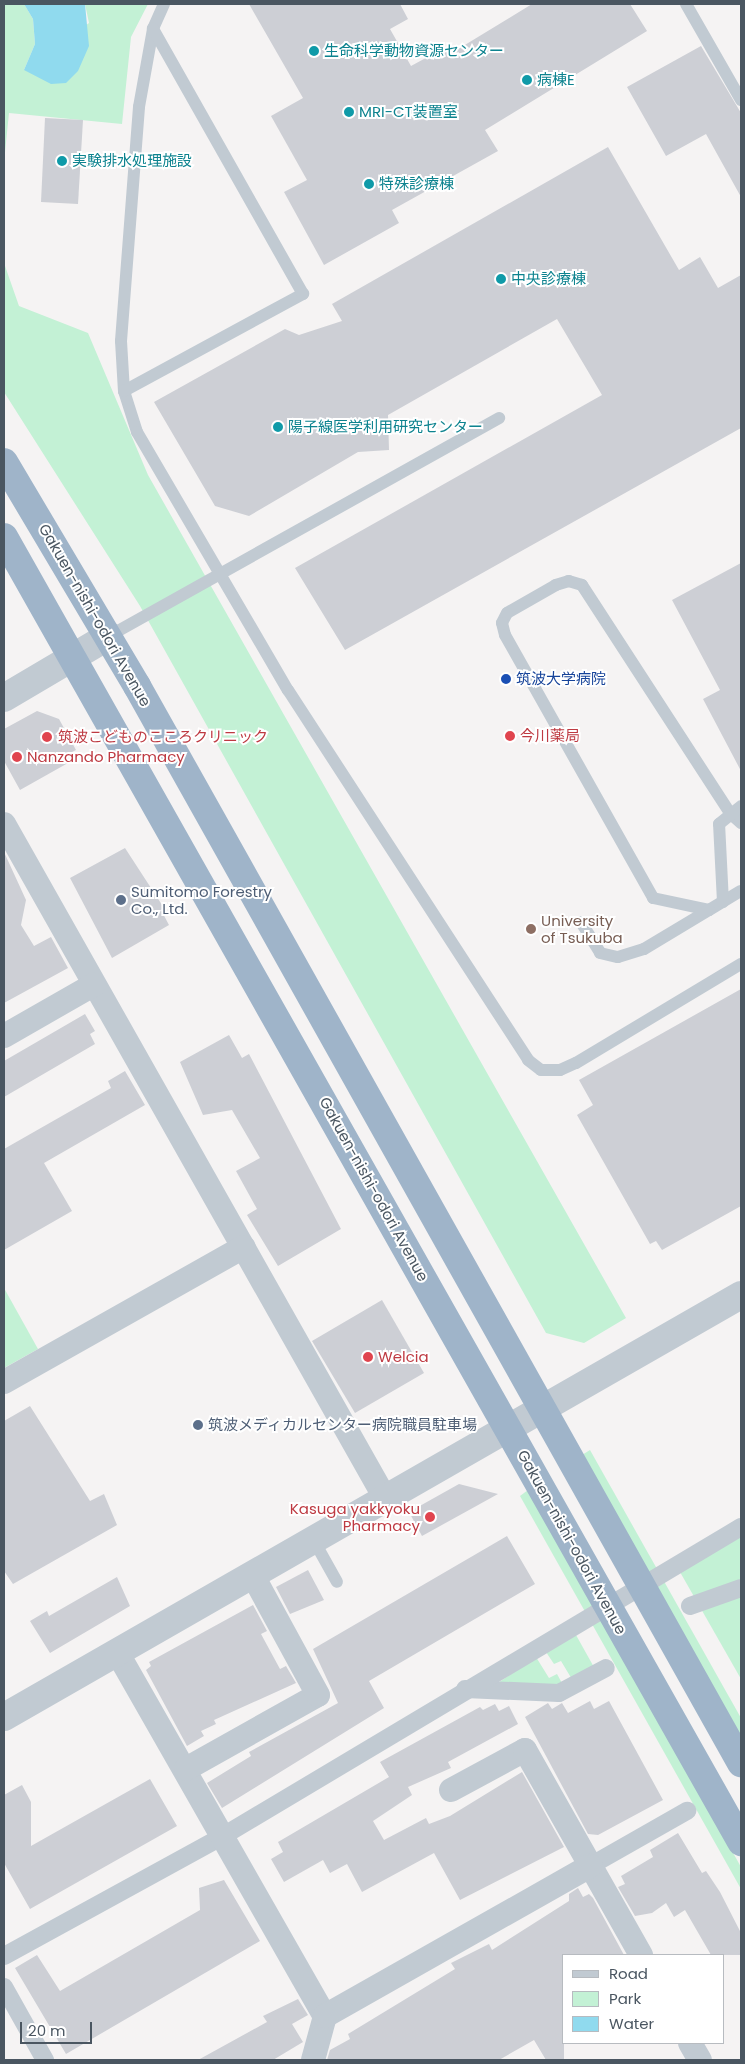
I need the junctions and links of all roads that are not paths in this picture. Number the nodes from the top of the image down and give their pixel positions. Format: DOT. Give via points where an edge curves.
graph roads {
  1 [pos="164,4"];
  2 [pos="686,4"];
  3 [pos="153,29"];
  4 [pos="741,100"];
  5 [pos="124,391"];
  6 [pos="499,418"];
  7 [pos="4,462"];
  8 [pos="4,537"];
  9 [pos="219,575"];
  10 [pos="109,636"];
  11 [pos="74,656"];
  12 [pos="4,698"];
  13 [pos="736,810"];
  14 [pos="741,823"];
  15 [pos="4,824"];
  16 [pos="741,891"];
  17 [pos="723,902"];
  18 [pos="709,910"];
  19 [pos="581,922"];
  20 [pos="741,964"];
  21 [pos="93,985"];
  22 [pos="4,1036"];
  23 [pos="244,1247"];
  24 [pos="741,1295"];
  25 [pos="4,1382"];
  26 [pos="542,1408"];
  27 [pos="508,1427"];
  28 [pos="385,1498"];
  29 [pos="741,1527"];
  30 [pos="313,1539"];
  31 [pos="252,1574"];
  32 [pos="337,1582"];
  33 [pos="741,1588"];
  34 [pos="690,1606"];
  35 [pos="117,1652"];
  36 [pos="606,1668"];
  37 [pos="465,1689"];
  38 [pos="4,1717"];
  39 [pos="741,1763"];
  40 [pos="186,1769"];
  41 [pos="452,1790"];
  42 [pos="687,1811"];
  43 [pos="223,1836"];
  44 [pos="741,1842"];
  45 [pos="590,1866"];
  46 [pos="640,1954"];
  47 [pos="4,1956"];
  48 [pos="4,1987"];
  49 [pos="326,2016"];
  50 [pos="691,2044"];
  51 [pos="45,2060"];
  52 [pos="313,2060"];
  53 [pos="700,2060"];
  1 -- 3 [label="lane"];
  2 -- 4 [label="lane"];
  3 -- 5 [label="lane" via="139,116 121,341"];
  3 -- 5 [label="lane" via="303,294"];
  5 -- 9 [label="lane" via="137,432"];
  6 -- 9 [label="lane"];
  7 -- 10 [label="highway, Gakuen-nishi-odori Avenue"];
  8 -- 11 [label="highway, Gakuen-nishi-odori Avenue"];
  9 -- 10 [label="lane"];
  9 -- 20 [label="lane" via="326,748 528,1060 540,1070 560,1070 576,1063"];
  10 -- 11 [label="street"];
  10 -- 26 [label="highway, Gakuen-nishi-odori Avenue"];
  11 -- 12 [label="street"];
  11 -- 27 [label="highway, Gakuen-nishi-odori Avenue"];
  13 -- 14 [label="lane"];
  13 -- 17 [label="lane" via="719,824"];
  13 -- 18 [label="lane" via="582,585 569,581 556,585 507,613 502,623 505,635 654,898"];
  15 -- 21 [label="street"];
  16 -- 17 [label="lane"];
  17 -- 18 [label="lane"];
  18 -- 19 [label="lane" via="644,949 618,958 600,954"];
  21 -- 22 [label="street"];
  21 -- 23 [label="street"];
  23 -- 25 [label="street"];
  23 -- 28 [label="street"];
  24 -- 26 [label="street"];
  26 -- 27 [label="street"];
  26 -- 39 [label="highway, Gakuen-nishi-odori Avenue"];
  27 -- 28 [label="street"];
  27 -- 44 [label="highway, Gakuen-nishi-odori Avenue"];
  28 -- 30 [label="street"];
  29 -- 37 [label="street"];
  30 -- 31 [label="street"];
  30 -- 32 [label="lane"];
  31 -- 35 [label="street"];
  31 -- 40 [label="street" via="318,1695"];
  33 -- 34 [label="street"];
  35 -- 38 [label="street"];
  35 -- 40 [label="street"];
  36 -- 37 [label="street" via="558,1693"];
  37 -- 43 [label="street" via="439,1709"];
  40 -- 43 [label="street"];
  41 -- 45 [label="street" via="524,1750"];
  42 -- 45 [label="street"];
  43 -- 47 [label="street"];
  43 -- 49 [label="street"];
  45 -- 46 [label="street"];
  45 -- 49 [label="street"];
  48 -- 51 [label="street"];
  49 -- 52 [label="street"];
  50 -- 53 [label="street"];
}
